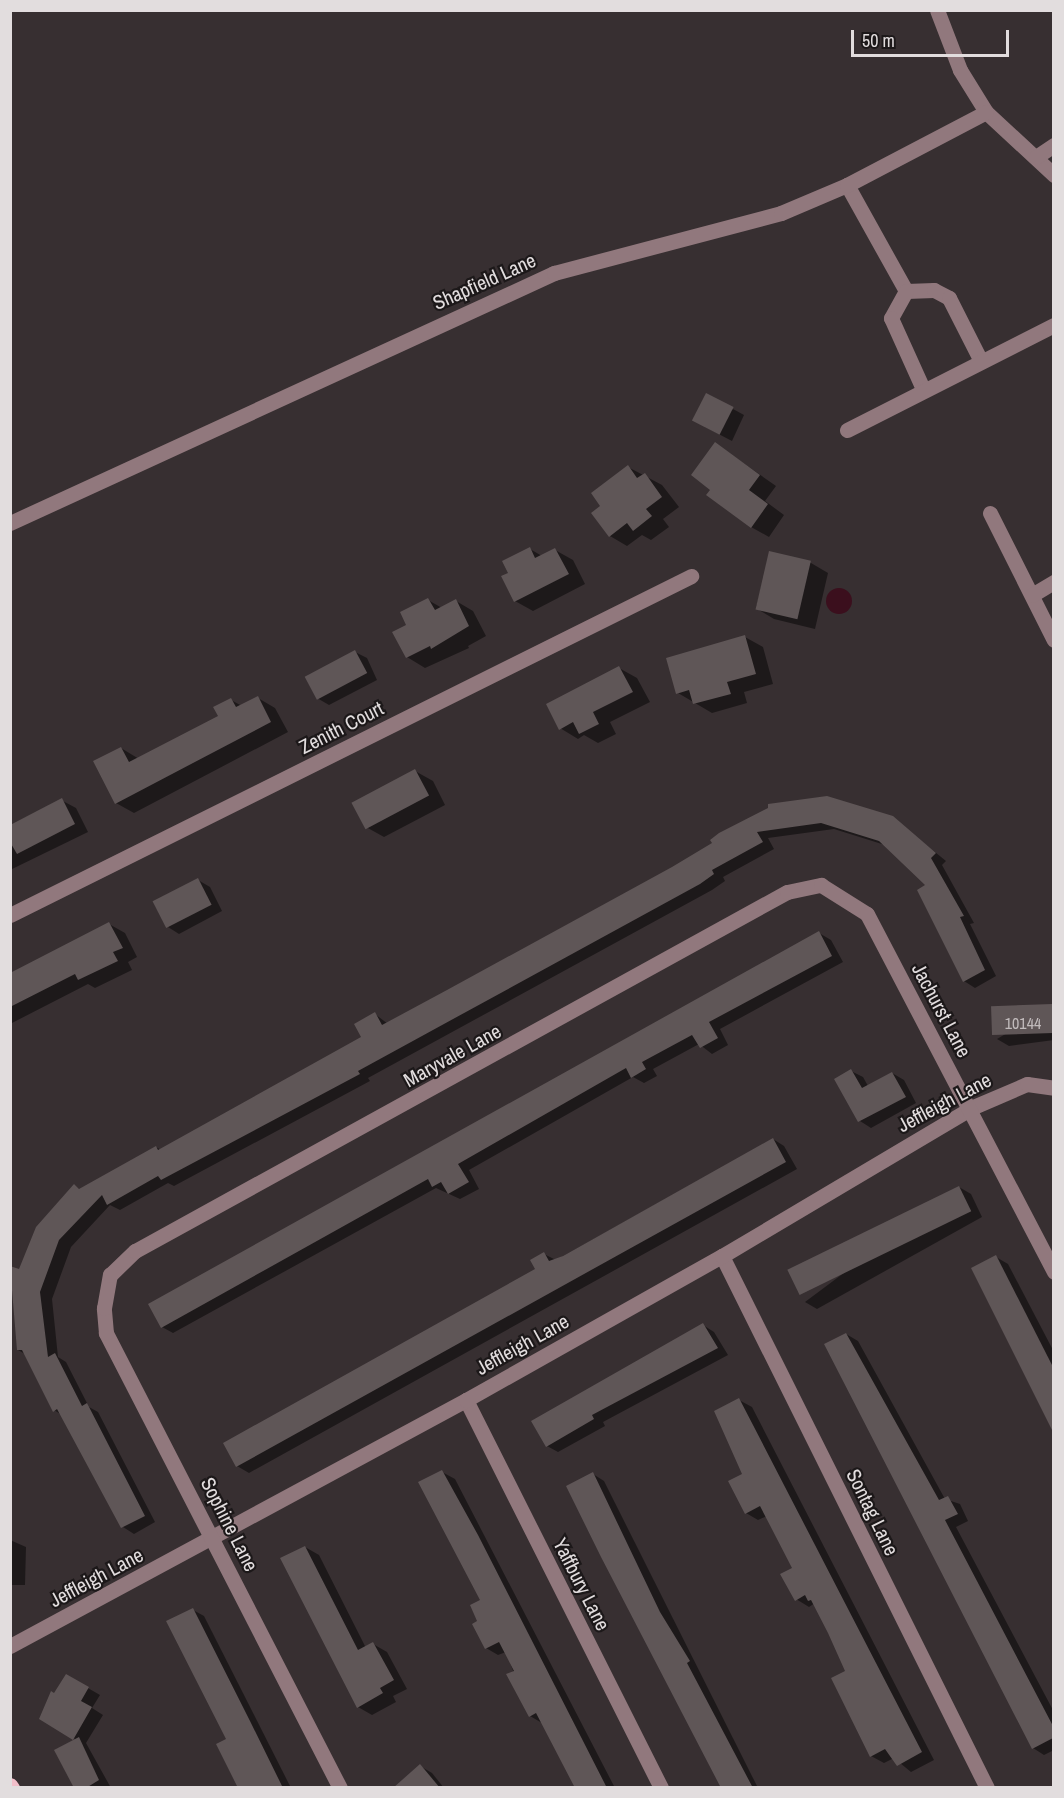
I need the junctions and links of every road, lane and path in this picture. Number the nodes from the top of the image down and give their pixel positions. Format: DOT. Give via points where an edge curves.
graph roads {
  1 [pos="937,10"];
  2 [pos="986,112"];
  3 [pos="1053,145"];
  4 [pos="1036,157"];
  5 [pos="1053,175"];
  6 [pos="847,185"];
  7 [pos="906,291"];
  8 [pos="1053,325"];
  9 [pos="981,361"];
  10 [pos="923,389"];
  11 [pos="847,430"];
  12 [pos="990,513"];
  13 [pos="10,523"];
  14 [pos="691,576"];
  15 [pos="1053,582"];
  16 [pos="1032,595"];
  17 [pos="1053,640"];
  18 [pos="821,885"];
  19 [pos="10,915"];
  20 [pos="1053,1088"];
  21 [pos="971,1108"];
  22 [pos="722,1256"];
  23 [pos="1053,1272"];
  24 [pos="110,1275"];
  25 [pos="466,1400"];
  26 [pos="214,1538"];
  27 [pos="10,1646"];
  28 [pos="340,1788"];
  29 [pos="661,1788"];
  30 [pos="987,1788"];
  1 -- 2 [label="street" via="960,70"];
  2 -- 4 [label="street"];
  2 -- 6 [label="street, Shapfield Lane"];
  3 -- 4 [label="street"];
  4 -- 5 [label="street"];
  6 -- 7 [label="street"];
  6 -- 13 [label="street, Shapfield Lane" via="781,213 554,273"];
  7 -- 9 [label="street" via="934,290 949,298"];
  7 -- 10 [label="street" via="891,318"];
  8 -- 9 [label="street"];
  9 -- 10 [label="street"];
  10 -- 11 [label="street"];
  12 -- 16 [label="street"];
  14 -- 19 [label="street, Zenith Court"];
  15 -- 16 [label="street"];
  16 -- 17 [label="street"];
  18 -- 21 [label="street, Jachurst Lane" via="867,914"];
  18 -- 24 [label="street, Maryvale Lane" via="787,892 135,1251"];
  20 -- 21 [label="street, Jeffleigh Lane" via="1027,1084"];
  21 -- 22 [label="street, Jeffleigh Lane"];
  21 -- 23 [label="street, Jachurst Lane"];
  22 -- 25 [label="street, Jeffleigh Lane"];
  22 -- 30 [label="street, Sontag Lane"];
  24 -- 26 [label="street, Sophine Lane" via="104,1308 106,1333"];
  25 -- 26 [label="street, Jeffleigh Lane"];
  25 -- 29 [label="street, Yaffbury Lane"];
  26 -- 27 [label="street, Jeffleigh Lane"];
  26 -- 28 [label="street, Sophine Lane"];
}
